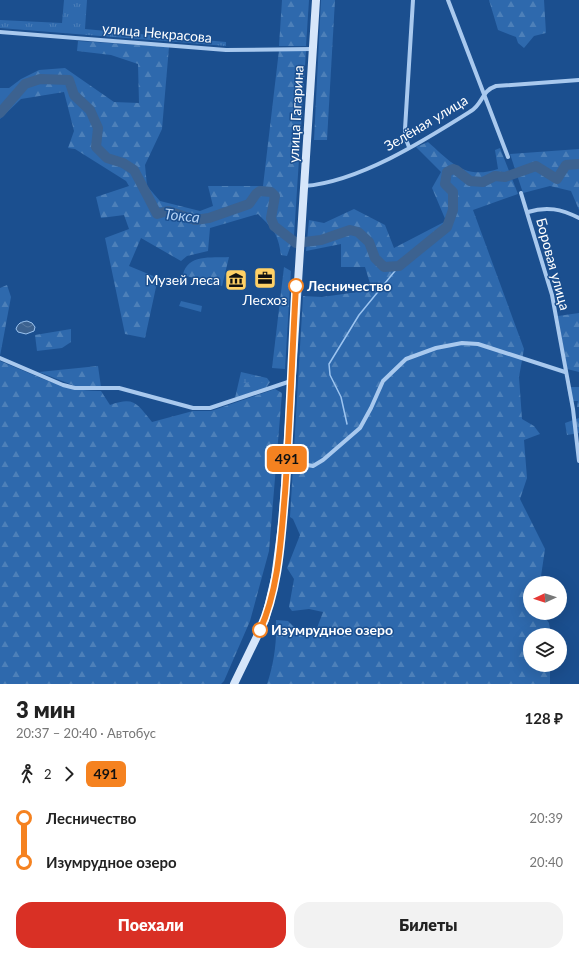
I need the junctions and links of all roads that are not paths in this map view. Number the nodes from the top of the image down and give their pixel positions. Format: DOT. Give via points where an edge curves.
graph roads {
  1 [pos="316,0"];
  2 [pos="413,0"];
  3 [pos="448,0"];
  4 [pos="0,32"];
  5 [pos="313,49"];
  6 [pos="579,80"];
  7 [pos="484,94"];
  8 [pos="409,147"];
  9 [pos="508,157"];
  10 [pos="304,186"];
  11 [pos="520,192"];
  12 [pos="528,212"];
  13 [pos="579,218"];
  14 [pos="0,358"];
  15 [pos="565,372"];
  16 [pos="291,380"];
  17 [pos="579,453"];
  18 [pos="287,456"];
  19 [pos="579,461"];
  20 [pos="234,684"];
  1 -- 5 [label="main road, улица Гагарина"];
  2 -- 8 [label="street" via="405,129"];
  3 -- 7 [label="street"];
  4 -- 5 [label="street, улица Некрасова" via="226,50"];
  5 -- 10 [label="main road, улица Гагарина"];
  6 -- 7 [label="street, Зелёная улица" via="496,86"];
  7 -- 8 [label="street, Зелёная улица" via="473,110"];
  7 -- 9 [label="street"];
  8 -- 10 [label="street, Зелёная улица" via="368,169 331,181"];
  10 -- 16 [label="main road, улица Гагарина"];
  11 -- 12 [label="street, Боровая улица"];
  12 -- 13 [label="street" via="551,208"];
  12 -- 15 [label="street, Боровая улица" via="552,295"];
  14 -- 16 [label="street" via="69,386 88,389 119,388 193,408 210,408"];
  15 -- 17 [label="street, Боровая улица"];
  15 -- 18 [label="street" via="478,344 462,343 436,348 406,359 383,381 360,428 323,460 313,466 302,464"];
  16 -- 18 [label="main road, улица Гагарина"];
  17 -- 19 [label="street, Боровая улица"];
  18 -- 20 [label="main road, улица Гагарина" via="275,578 265,620"];
}
